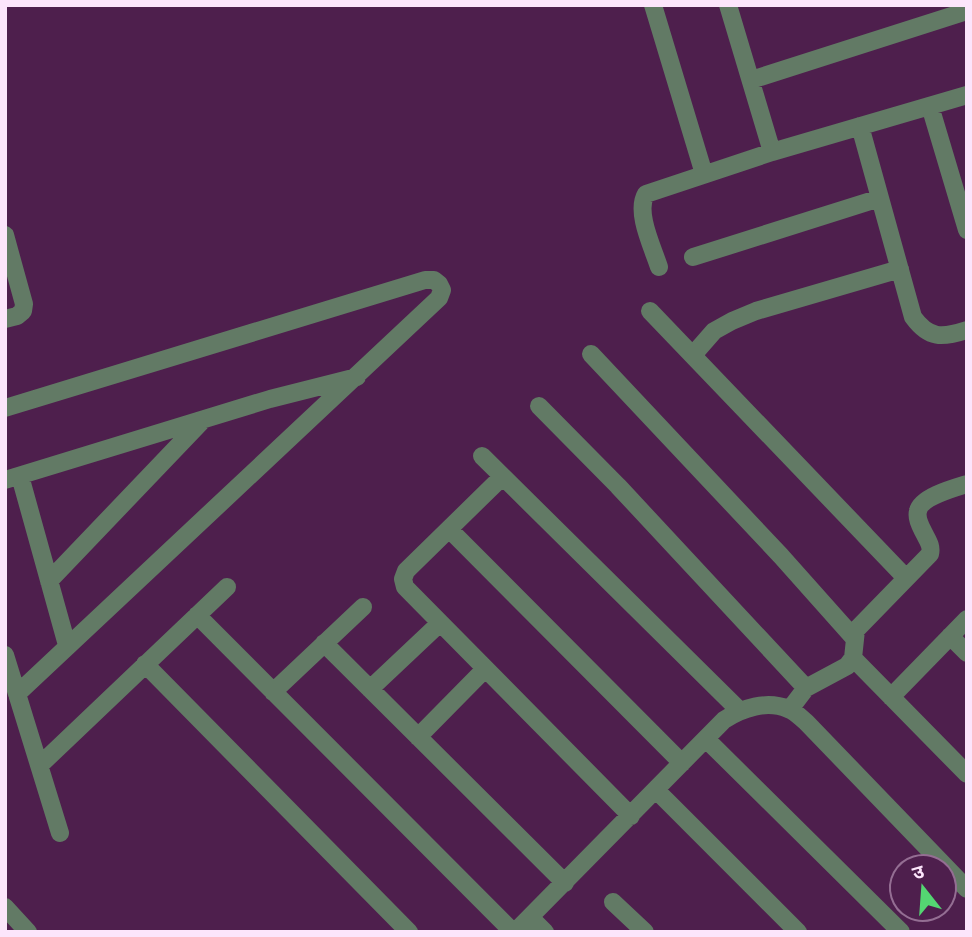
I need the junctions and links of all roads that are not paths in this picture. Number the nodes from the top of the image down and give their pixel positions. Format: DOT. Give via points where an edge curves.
graph roads {
  1 [pos="653,5"];
  2 [pos="734,7"];
  3 [pos="967,10"];
  4 [pos="751,80"];
  5 [pos="967,95"];
  6 [pos="930,106"];
  7 [pos="860,126"];
  8 [pos="772,152"];
  9 [pos="704,174"];
  10 [pos="880,198"];
  11 [pos="967,230"];
  12 [pos="5,235"];
  13 [pos="692,257"];
  14 [pos="659,267"];
  15 [pos="900,269"];
  16 [pos="650,311"];
  17 [pos="5,320"];
  18 [pos="967,330"];
  19 [pos="591,354"];
  20 [pos="693,355"];
  21 [pos="357,377"];
  22 [pos="539,406"];
  23 [pos="5,408"];
  24 [pos="204,420"];
  25 [pos="481,456"];
  26 [pos="502,477"];
  27 [pos="13,478"];
  28 [pos="967,484"];
  29 [pos="449,529"];
  30 [pos="906,578"];
  31 [pos="49,581"];
  32 [pos="227,587"];
  33 [pos="363,607"];
  34 [pos="197,615"];
  35 [pos="967,619"];
  36 [pos="440,623"];
  37 [pos="950,636"];
  38 [pos="854,638"];
  39 [pos="324,643"];
  40 [pos="67,645"];
  41 [pos="967,653"];
  42 [pos="5,655"];
  43 [pos="853,658"];
  44 [pos="145,664"];
  45 [pos="485,668"];
  46 [pos="806,688"];
  47 [pos="370,689"];
  48 [pos="273,692"];
  49 [pos="17,694"];
  50 [pos="891,697"];
  51 [pos="790,709"];
  52 [pos="739,710"];
  53 [pos="418,737"];
  54 [pos="706,739"];
  55 [pos="682,763"];
  56 [pos="40,765"];
  57 [pos="967,774"];
  58 [pos="656,790"];
  59 [pos="631,816"];
  60 [pos="61,832"];
  61 [pos="565,883"];
  62 [pos="967,889"];
  63 [pos="613,902"];
  64 [pos="5,907"];
  65 [pos="530,917"];
  66 [pos="28,932"];
  67 [pos="410,932"];
  68 [pos="514,932"];
  69 [pos="545,932"];
  70 [pos="645,932"];
  71 [pos="798,932"];
  72 [pos="901,932"];
  1 -- 9 [label="street"];
  2 -- 4 [label="street"];
  3 -- 4 [label="street"];
  4 -- 8 [label="street"];
  5 -- 6 [label="street"];
  6 -- 7 [label="street"];
  6 -- 11 [label="street"];
  7 -- 8 [label="street"];
  7 -- 10 [label="street"];
  8 -- 9 [label="street"];
  9 -- 14 [label="street" via="646,194 641,202"];
  10 -- 13 [label="street"];
  10 -- 15 [label="street"];
  12 -- 17 [label="street" via="24,304 23,311"];
  15 -- 18 [label="street" via="913,317 922,330 935,335"];
  15 -- 20 [label="street" via="756,311 715,331"];
  16 -- 20 [label="street"];
  19 -- 38 [label="street"];
  20 -- 30 [label="street"];
  21 -- 23 [label="street" via="439,299 439,284 425,280"];
  21 -- 24 [label="street"];
  21 -- 40 [label="street"];
  22 -- 46 [label="street"];
  24 -- 27 [label="street"];
  24 -- 31 [label="street"];
  25 -- 26 [label="street"];
  26 -- 29 [label="street"];
  26 -- 52 [label="street"];
  27 -- 31 [label="street"];
  28 -- 30 [label="street" via="922,503 918,520 932,550"];
  29 -- 36 [label="street" via="402,579"];
  29 -- 55 [label="street"];
  30 -- 38 [label="street" via="862,622"];
  31 -- 40 [label="street"];
  32 -- 34 [label="street"];
  33 -- 39 [label="street"];
  34 -- 44 [label="street"];
  34 -- 48 [label="street"];
  35 -- 37 [label="street"];
  36 -- 45 [label="street"];
  36 -- 47 [label="street"];
  37 -- 41 [label="street"];
  37 -- 50 [label="street"];
  38 -- 43 [label="street"];
  39 -- 47 [label="street"];
  39 -- 48 [label="street"];
  40 -- 49 [label="street"];
  42 -- 49 [label="street"];
  43 -- 46 [label="street"];
  43 -- 50 [label="street"];
  44 -- 56 [label="street"];
  44 -- 67 [label="street"];
  45 -- 53 [label="street"];
  45 -- 59 [label="street"];
  46 -- 51 [label="street"];
  47 -- 53 [label="street"];
  48 -- 68 [label="street"];
  49 -- 56 [label="street"];
  50 -- 57 [label="street"];
  51 -- 52 [label="street"];
  51 -- 62 [label="street"];
  52 -- 54 [label="street"];
  53 -- 61 [label="street"];
  54 -- 55 [label="street"];
  54 -- 72 [label="street"];
  55 -- 58 [label="street"];
  56 -- 60 [label="street"];
  58 -- 59 [label="street"];
  58 -- 71 [label="street"];
  59 -- 61 [label="street"];
  61 -- 65 [label="street"];
  63 -- 70 [label="street"];
  64 -- 66 [label="street"];
  65 -- 68 [label="street"];
  65 -- 69 [label="street"];
}
